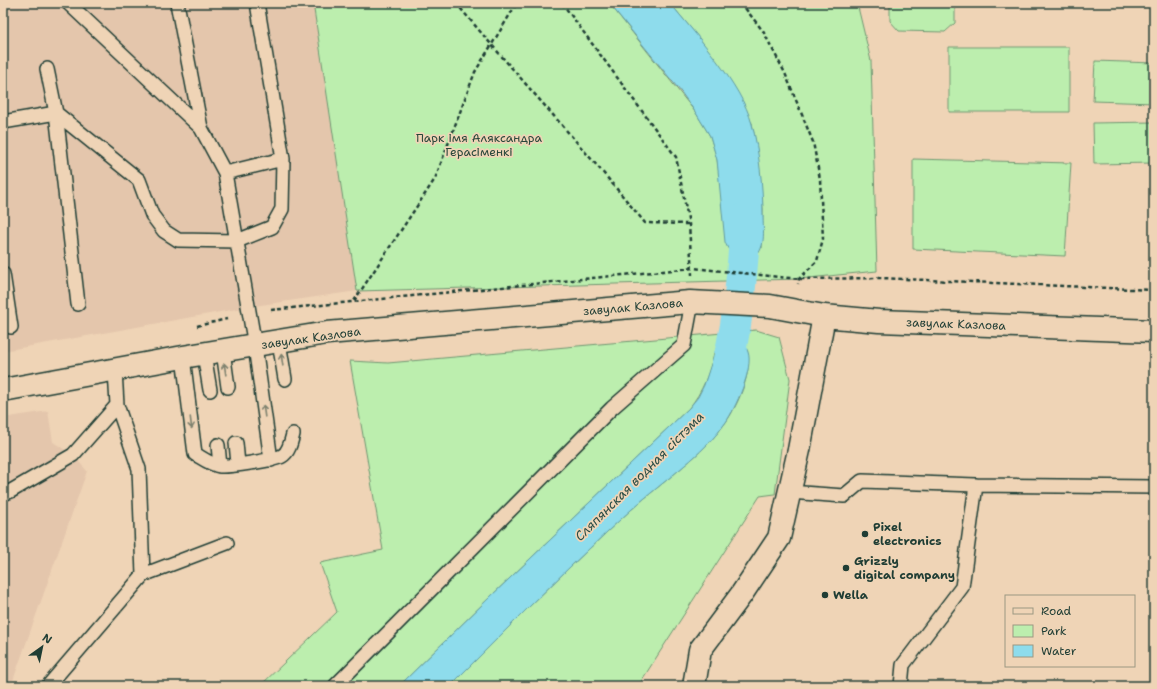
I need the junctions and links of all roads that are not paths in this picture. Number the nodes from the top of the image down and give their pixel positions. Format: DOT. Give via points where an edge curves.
graph roads {
  1 [pos="68,3"];
  2 [pos="177,3"];
  3 [pos="257,3"];
  4 [pos="47,69"];
  5 [pos="56,113"];
  6 [pos="3,122"];
  7 [pos="201,128"];
  8 [pos="283,159"];
  9 [pos="224,173"];
  10 [pos="237,241"];
  11 [pos="3,274"];
  12 [pos="692,302"];
  13 [pos="78,304"];
  14 [pos="824,316"];
  15 [pos="12,327"];
  16 [pos="1154,331"];
  17 [pos="279,342"];
  18 [pos="255,346"];
  19 [pos="213,353"];
  20 [pos="183,357"];
  21 [pos="115,370"];
  22 [pos="285,379"];
  23 [pos="228,387"];
  24 [pos="3,390"];
  25 [pos="210,390"];
  26 [pos="117,405"];
  27 [pos="293,434"];
  28 [pos="236,443"];
  29 [pos="218,445"];
  30 [pos="271,460"];
  31 [pos="238,464"];
  32 [pos="220,466"];
  33 [pos="976,485"];
  34 [pos="1154,487"];
  35 [pos="789,492"];
  36 [pos="3,494"];
  37 [pos="227,543"];
  38 [pos="143,575"];
  39 [pos="48,686"];
  40 [pos="335,686"];
  41 [pos="694,686"];
  42 [pos="901,686"];
  1 -- 7 [label="lane"];
  2 -- 7 [label="lane"];
  3 -- 8 [label="lane"];
  4 -- 5 [label="lane"];
  5 -- 6 [label="lane"];
  5 -- 10 [label="lane" via="139,180 152,215 164,231 178,240"];
  5 -- 13 [label="lane"];
  7 -- 9 [label="lane"];
  8 -- 9 [label="lane"];
  8 -- 10 [label="lane" via="282,209 272,227"];
  9 -- 10 [label="lane"];
  10 -- 18 [label="lane"];
  11 -- 15 [label="lane"];
  12 -- 14 [label="street, завулак Казлова" via="770,306"];
  12 -- 17 [label="street, завулак Казлова" via="327,333"];
  12 -- 40 [label="lane" via="684,345 612,408"];
  14 -- 16 [label="street, завулак Казлова" via="879,322"];
  14 -- 35 [label="street"];
  17 -- 18 [label="street, завулак Казлова"];
  22 -- 17 [label="lane, one-way"];
  18 -- 19 [label="street, завулак Казлова"];
  30 -- 18 [label="lane, one-way"];
  19 -- 20 [label="street, завулак Казлова"];
  23 -- 19 [label="lane, one-way"];
  19 -- 25 [label="lane"];
  20 -- 21 [label="street, завулак Казлова"];
  20 -- 32 [label="lane, one-way" via="195,454"];
  21 -- 24 [label="street, завулак Казлова"];
  21 -- 26 [label="lane"];
  26 -- 36 [label="lane" via="73,455"];
  26 -- 38 [label="lane" via="139,469"];
  27 -- 30 [label="lane" via="283,456"];
  28 -- 31 [label="lane"];
  29 -- 32 [label="lane"];
  30 -- 31 [label="lane"];
  31 -- 32 [label="lane"];
  33 -- 34 [label="lane"];
  33 -- 35 [label="lane" via="862,481 844,496"];
  33 -- 42 [label="lane" via="962,587 903,665"];
  35 -- 41 [label="street" via="778,538 741,595 700,650"];
  37 -- 38 [label="lane"];
  38 -- 39 [label="lane"];
}
